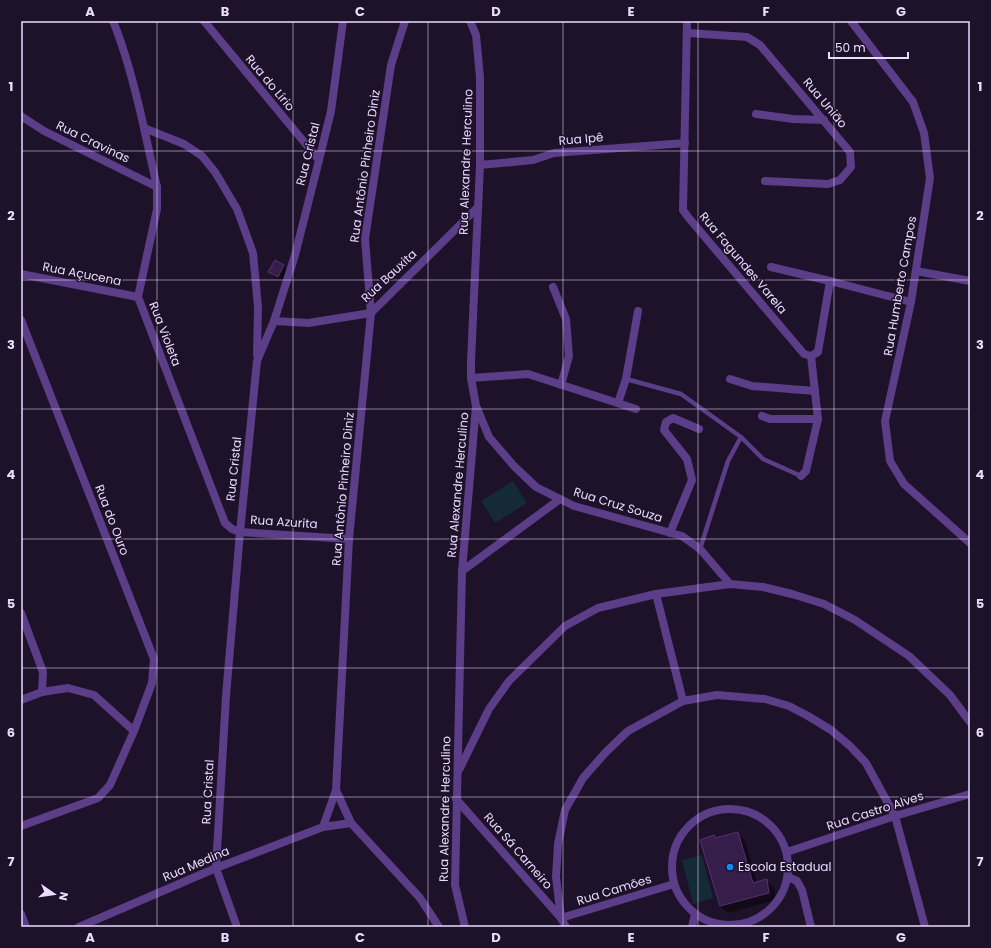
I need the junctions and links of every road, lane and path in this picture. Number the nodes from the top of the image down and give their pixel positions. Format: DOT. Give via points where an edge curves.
graph roads {
  1 [pos="112,21"];
  2 [pos="204,21"];
  3 [pos="344,21"];
  4 [pos="405,21"];
  5 [pos="470,21"];
  6 [pos="688,21"];
  7 [pos="851,21"];
  8 [pos="688,33"];
  9 [pos="756,114"];
  10 [pos="21,116"];
  11 [pos="824,120"];
  12 [pos="144,128"];
  13 [pos="685,142"];
  14 [pos="319,160"];
  15 [pos="480,165"];
  16 [pos="765,181"];
  17 [pos="157,187"];
  18 [pos="477,208"];
  19 [pos="771,267"];
  20 [pos="916,270"];
  21 [pos="21,274"];
  22 [pos="830,281"];
  23 [pos="970,281"];
  24 [pos="553,287"];
  25 [pos="138,297"];
  26 [pos="911,302"];
  27 [pos="638,311"];
  28 [pos="370,312"];
  29 [pos="21,320"];
  30 [pos="274,321"];
  31 [pos="811,356"];
  32 [pos="257,360"];
  33 [pos="471,378"];
  34 [pos="626,379"];
  35 [pos="730,379"];
  36 [pos="561,385"];
  37 [pos="815,392"];
  38 [pos="618,403"];
  39 [pos="476,406"];
  40 [pos="636,409"];
  41 [pos="762,416"];
  42 [pos="818,419"];
  43 [pos="699,429"];
  44 [pos="741,437"];
  45 [pos="801,476"];
  46 [pos="560,499"];
  47 [pos="240,532"];
  48 [pos="670,533"];
  49 [pos="350,539"];
  50 [pos="970,543"];
  51 [pos="700,549"];
  52 [pos="462,571"];
  53 [pos="730,584"];
  54 [pos="656,594"];
  55 [pos="21,613"];
  56 [pos="42,692"];
  57 [pos="21,700"];
  58 [pos="683,701"];
  59 [pos="970,722"];
  60 [pos="134,731"];
  61 [pos="457,773"];
  62 [pos="336,790"];
  63 [pos="970,794"];
  64 [pos="456,799"];
  65 [pos="895,816"];
  66 [pos="351,824"];
  67 [pos="21,826"];
  68 [pos="323,827"];
  69 [pos="787,852"];
  70 [pos="216,868"];
  71 [pos="788,877"];
  72 [pos="674,884"];
  73 [pos="21,914"];
  74 [pos="695,914"];
  75 [pos="561,918"];
  76 [pos="26,927"];
  77 [pos="79,927"];
  78 [pos="237,927"];
  79 [pos="439,927"];
  80 [pos="465,927"];
  81 [pos="566,927"];
  82 [pos="692,927"];
  83 [pos="811,927"];
  84 [pos="925,927"];
  1 -- 12 [label="street, Rua Violeta" via="122,43"];
  2 -- 14 [label="street, Rua do Lírio"];
  3 -- 14 [label="street, Rua Cristal" via="331,111"];
  4 -- 28 [label="street, Rua Antônio Pinheiro Diniz" via="391,65 365,239"];
  5 -- 15 [label="street, Rua Alexandre Herculino" via="476,35 480,77"];
  6 -- 8 [label="street, Rua Fagundes Varela"];
  7 -- 20 [label="street, Rua Humberto Campos" via="913,102 924,133 930,178"];
  8 -- 11 [label="street, Rua União" via="747,37 760,46"];
  8 -- 13 [label="street, Rua Fagundes Varela"];
  9 -- 11 [label="street"];
  10 -- 17 [label="street, Rua Cravinas" via="44,131"];
  11 -- 16 [label="street, Rua União" via="850,152 851,167 840,180 828,184"];
  12 -- 17 [label="street, Rua Violeta"];
  12 -- 32 [label="street" via="184,144 202,156 215,172 237,209 253,253 258,308"];
  13 -- 15 [label="street, Rua Ipê" via="554,154 533,160"];
  13 -- 31 [label="street, Rua Fagundes Varela" via="683,210 804,354"];
  14 -- 30 [label="street, Rua Cristal" via="295,255"];
  15 -- 18 [label="street, Rua Alexandre Herculino"];
  17 -- 25 [label="street, Rua Violeta" via="157,208"];
  18 -- 28 [label="street, Rua Bauxita"];
  18 -- 33 [label="street, Rua Alexandre Herculino"];
  19 -- 22 [label="street, Rua Fagundes Varela"];
  20 -- 23 [label="street"];
  20 -- 26 [label="street, Rua Humberto Campos"];
  21 -- 25 [label="street, Rua Açucena"];
  22 -- 26 [label="street, Rua Fagundes Varela"];
  22 -- 31 [label="street" via="818,352"];
  24 -- 36 [label="street" via="566,319 568,341 569,356"];
  25 -- 47 [label="street, Rua Violeta" via="225,523"];
  26 -- 50 [label="street, Rua Humberto Campos" via="885,421 890,461 904,484"];
  27 -- 34 [label="street"];
  28 -- 30 [label="street, Rua Bauxita" via="308,323"];
  28 -- 49 [label="street, Rua Antônio Pinheiro Diniz"];
  29 -- 60 [label="street, Rua do Ouro" via="154,659 152,683"];
  30 -- 32 [label="street, Rua Cristal"];
  31 -- 37 [label="street"];
  32 -- 47 [label="street, Rua Cristal"];
  33 -- 36 [label="street" via="528,374"];
  33 -- 39 [label="street, Rua Alexandre Herculino"];
  34 -- 38 [label="street"];
  34 -- 44 [label="lane" via="681,394"];
  35 -- 37 [label="street" via="752,386"];
  36 -- 38 [label="street"];
  37 -- 42 [label="street"];
  38 -- 40 [label="street"];
  39 -- 46 [label="street, Rua Cruz Souza" via="488,437 514,466 536,487"];
  39 -- 52 [label="street, Rua Alexandre Herculino"];
  41 -- 42 [label="street" via="770,420"];
  42 -- 45 [label="street" via="806,471"];
  43 -- 48 [label="street" via="673,418 666,422 664,430 687,459 692,480"];
  44 -- 45 [label="lane" via="763,459"];
  44 -- 51 [label="lane" via="728,461"];
  46 -- 48 [label="street, Rua Cruz Souza" via="574,506"];
  46 -- 52 [label="street"];
  47 -- 49 [label="street, Rua Azurita"];
  47 -- 70 [label="street, Rua Cristal" via="226,696"];
  48 -- 51 [label="street, Rua Cruz Souza" via="682,536"];
  49 -- 62 [label="street, Rua Antônio Pinheiro Diniz"];
  51 -- 53 [label="street, Rua Cruz Souza"];
  52 -- 61 [label="street, Rua Alexandre Herculino"];
  53 -- 54 [label="street"];
  53 -- 59 [label="street" via="763,587 792,594 824,604 855,620 909,656 950,695"];
  54 -- 58 [label="street"];
  54 -- 61 [label="street" via="598,608 565,626 509,681 489,709"];
  55 -- 56 [label="street" via="43,672"];
  56 -- 57 [label="street"];
  56 -- 60 [label="street" via="68,688 94,695"];
  58 -- 65 [label="street" via="717,695 765,699 789,706 808,716 831,730 866,763"];
  58 -- 75 [label="street" via="628,731 582,778 565,810 558,844 556,878"];
  60 -- 67 [label="street, Rua do Ouro" via="110,785 98,798"];
  61 -- 64 [label="street, Rua Alexandre Herculino"];
  62 -- 66 [label="street, Rua Antônio Pinheiro Diniz"];
  62 -- 68 [label="street"];
  63 -- 65 [label="street, Rua Castro Alves"];
  64 -- 75 [label="street, Rua Sá Carneiro"];
  64 -- 80 [label="street, Rua Alexandre Herculino" via="455,885"];
  65 -- 69 [label="street, Rua Castro Alves"];
  65 -- 84 [label="street"];
  66 -- 68 [label="street, Rua Medina"];
  66 -- 79 [label="street, Rua Antônio Pinheiro Diniz" via="420,898"];
  68 -- 70 [label="street, Rua Medina"];
  69 -- 71 [label="street"];
  69 -- 72 [label="street" via="780,836 769,823 755,814 739,809 722,809 706,814 692,823 681,835 674,851"];
  70 -- 77 [label="street, Rua Medina"];
  70 -- 78 [label="street, Rua Cristal"];
  71 -- 74 [label="street" via="781,896 769,911 752,922 733,926 713,923"];
  71 -- 83 [label="street" via="796,881 802,890"];
  72 -- 74 [label="street" via="682,901"];
  72 -- 75 [label="street, Rua Camões"];
  73 -- 76 [label="street"];
  74 -- 82 [label="street"];
  75 -- 81 [label="street"];
}
